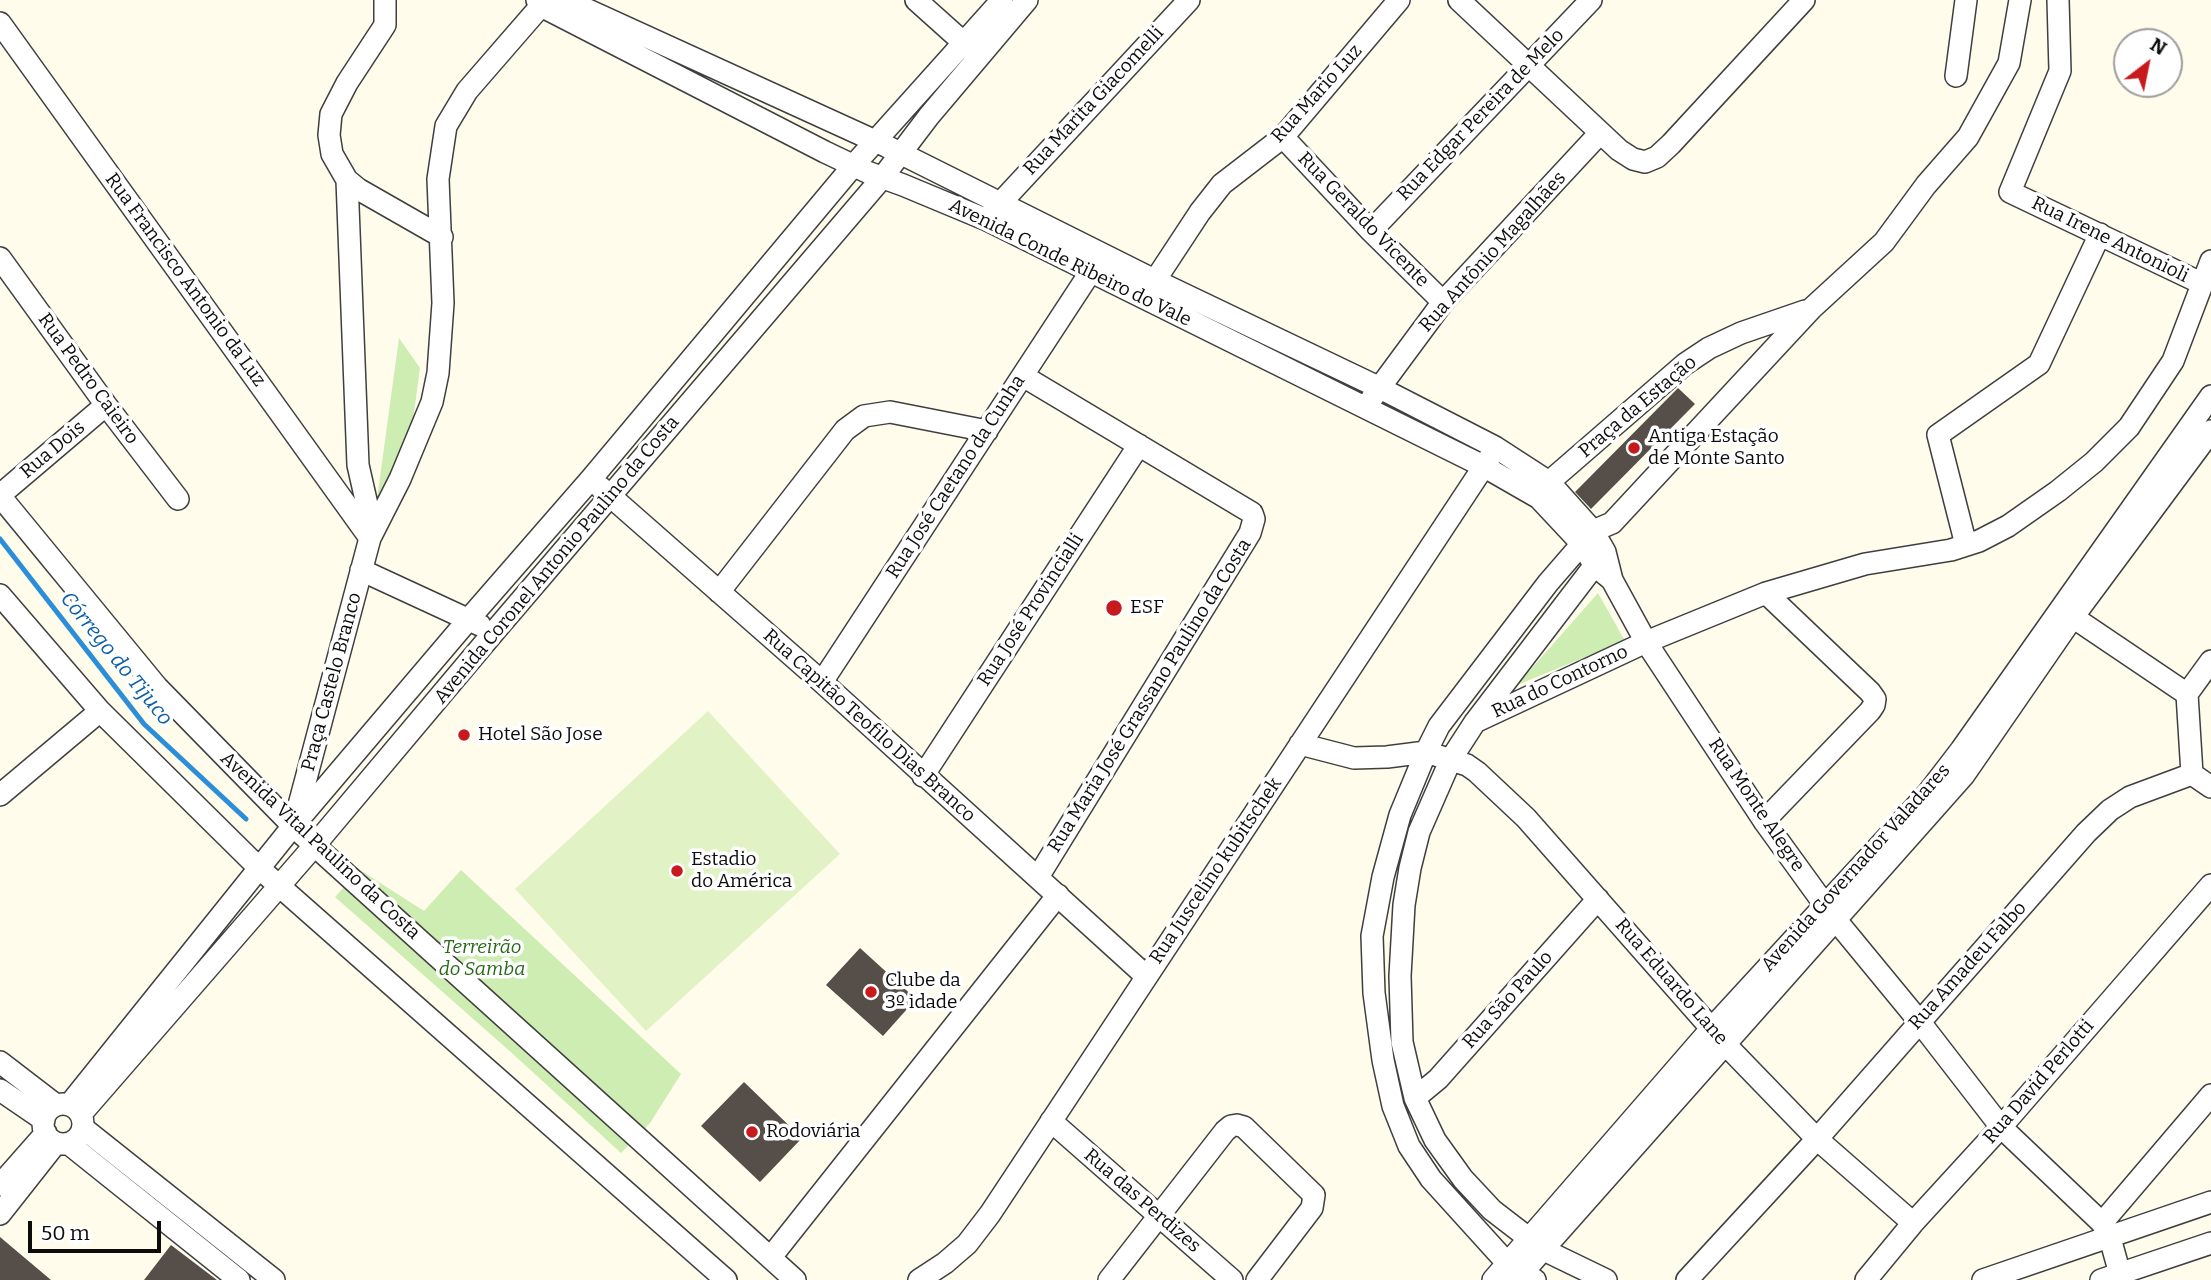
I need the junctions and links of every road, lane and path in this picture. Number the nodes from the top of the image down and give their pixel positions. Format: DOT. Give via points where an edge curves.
graph roads {
  1 [pos="385,0"];
  2 [pos="566,0"];
  3 [pos="916,0"];
  4 [pos="1002,0"];
  5 [pos="1027,0"];
  6 [pos="1189,0"];
  7 [pos="1399,0"];
  8 [pos="1459,0"];
  9 [pos="1591,0"];
  10 [pos="1804,0"];
  11 [pos="1966,0"];
  12 [pos="2020,0"];
  13 [pos="2058,0"];
  14 [pos="541,2"];
  15 [pos="0,23"];
  16 [pos="972,50"];
  17 [pos="706,64"];
  18 [pos="1528,66"];
  19 [pos="1956,76"];
  20 [pos="695,85"];
  21 [pos="801,107"];
  22 [pos="786,132"];
  23 [pos="1600,133"];
  24 [pos="1283,137"];
  25 [pos="875,141"];
  26 [pos="900,153"];
  27 [pos="853,166"];
  28 [pos="882,178"];
  29 [pos="347,180"];
  30 [pos="999,202"];
  31 [pos="987,220"];
  32 [pos="1371,231"];
  33 [pos="2100,234"];
  34 [pos="442,237"];
  35 [pos="1101,254"];
  36 [pos="0,258"];
  37 [pos="2211,261"];
  38 [pos="1091,273"];
  39 [pos="2203,284"];
  40 [pos="1149,289"];
  41 [pos="1443,302"];
  42 [pos="1811,309"];
  43 [pos="1023,376"];
  44 [pos="1378,387"];
  45 [pos="2211,396"];
  46 [pos="106,405"];
  47 [pos="1365,408"];
  48 [pos="987,431"];
  49 [pos="2211,431"];
  50 [pos="1139,445"];
  51 [pos="1495,447"];
  52 [pos="2196,449"];
  53 [pos="1485,467"];
  54 [pos="590,479"];
  55 [pos="1544,490"];
  56 [pos="0,496"];
  57 [pos="610,497"];
  58 [pos="178,499"];
  59 [pos="1596,533"];
  60 [pos="372,534"];
  61 [pos="1966,545"];
  62 [pos="1600,559"];
  63 [pos="361,570"];
  64 [pos="719,592"];
  65 [pos="1766,593"];
  66 [pos="0,595"];
  67 [pos="2067,613"];
  68 [pos="468,620"];
  69 [pos="494,632"];
  70 [pos="1646,642"];
  71 [pos="2211,661"];
  72 [pos="822,682"];
  73 [pos="2187,694"];
  74 [pos="100,711"];
  75 [pos="390,713"];
  76 [pos="1475,722"];
  77 [pos="412,731"];
  78 [pos="1300,744"];
  79 [pos="1426,752"];
  80 [pos="1451,759"];
  81 [pos="2192,774"];
  82 [pos="923,776"];
  83 [pos="2211,786"];
  84 [pos="0,795"];
  85 [pos="1765,821"];
  86 [pos="293,826"];
  87 [pos="314,846"];
  88 [pos="260,869"];
  89 [pos="1038,877"];
  90 [pos="2211,885"];
  91 [pos="280,886"];
  92 [pos="1058,895"];
  93 [pos="1598,899"];
  94 [pos="1830,912"];
  95 [pos="1146,976"];
  96 [pos="1919,1021"];
  97 [pos="1718,1037"];
  98 [pos="0,1062"];
  99 [pos="0,1090"];
  100 [pos="2211,1095"];
  101 [pos="1415,1098"];
  102 [pos="1051,1121"];
  103 [pos="63,1124"];
  104 [pos="2001,1127"];
  105 [pos="1817,1139"];
  106 [pos="0,1185"];
  107 [pos="148,1193"];
  108 [pos="2211,1202"];
  109 [pos="0,1214"];
  110 [pos="1159,1217"];
  111 [pos="1913,1223"];
  112 [pos="2106,1230"];
  113 [pos="2211,1243"];
  114 [pos="1537,1245"];
  115 [pos="771,1257"];
  116 [pos="252,1262"];
  117 [pos="2048,1270"];
  118 [pos="1520,1274"];
  119 [pos="2111,1277"];
  120 [pos="239,1280"];
  121 [pos="274,1280"];
  122 [pos="726,1280"];
  123 [pos="795,1280"];
  124 [pos="919,1280"];
  125 [pos="1109,1280"];
  126 [pos="1233,1280"];
  127 [pos="1257,1280"];
  128 [pos="1493,1280"];
  129 [pos="1606,1280"];
  130 [pos="1687,1280"];
  131 [pos="1866,1280"];
  132 [pos="1983,1280"];
  1 -- 29 [label="street" via="385,25 331,114 332,155"];
  2 -- 17 [label="street, Avenida Conde Ribeiro do Vale"];
  3 -- 16 [label="street"];
  4 -- 16 [label="street, Avenida Coronel Antonio Paulino da Costa"];
  5 -- 16 [label="street, Avenida Coronel Antonio Paulino da Costa"];
  6 -- 30 [label="street, Rua Marita Giacomelli"];
  7 -- 24 [label="street, Rua Mario Luz"];
  8 -- 18 [label="street"];
  9 -- 18 [label="street, Rua Edgar Pereira de Melo"];
  10 -- 23 [label="street" via="1657,157 1645,162 1633,159"];
  11 -- 19 [label="street"];
  12 -- 42 [label="street" via="2008,63 1968,136 1884,242"];
  13 -- 33 [label="street, Rua Irene Antonioli" via="2060,71 2010,192"];
  14 -- 20 [label="street, Avenida Conde Ribeiro do Vale"];
  14 -- 34 [label="street, Praça Castelo Branco" via="467,92 446,126 438,179"];
  15 -- 60 [label="street, Rua Francisco Antonio da Luz"];
  16 -- 25 [label="street, Avenida Coronel Antonio Paulino da Costa"];
  16 -- 26 [label="street, Avenida Coronel Antonio Paulino da Costa"];
  17 -- 20 [label="street"];
  17 -- 21 [label="street, Avenida Conde Ribeiro do Vale"];
  18 -- 23 [label="street"];
  18 -- 32 [label="street, Rua Edgar Pereira de Melo"];
  20 -- 22 [label="street, Avenida Conde Ribeiro do Vale"];
  21 -- 22 [label="street"];
  21 -- 25 [label="street, Avenida Conde Ribeiro do Vale"];
  22 -- 27 [label="street, Avenida Conde Ribeiro do Vale"];
  23 -- 41 [label="street, Rua Antônio Magalhães"];
  24 -- 32 [label="street, Rua Geraldo Vicente"];
  24 -- 40 [label="street, Rua Mario Luz" via="1222,184"];
  25 -- 26 [label="street, Avenida Conde Ribeiro do Vale"];
  25 -- 27 [label="street, Avenida Coronel Antonio Paulino da Costa"];
  26 -- 28 [label="street, Avenida Coronel Antonio Paulino da Costa"];
  26 -- 30 [label="street, Avenida Conde Ribeiro do Vale"];
  27 -- 28 [label="street, Avenida Conde Ribeiro do Vale"];
  27 -- 54 [label="street, Avenida Coronel Antonio Paulino da Costa"];
  28 -- 31 [label="street, Avenida Conde Ribeiro do Vale"];
  28 -- 57 [label="street, Avenida Coronel Antonio Paulino da Costa"];
  29 -- 34 [label="street"];
  29 -- 60 [label="street" via="358,464"];
  30 -- 31 [label="street, Rua Marita Giacomelli"];
  30 -- 35 [label="street, Avenida Conde Ribeiro do Vale"];
  31 -- 38 [label="street, Avenida Conde Ribeiro do Vale"];
  32 -- 41 [label="street, Rua Geraldo Vicente"];
  33 -- 39 [label="street, Rua Irene Antonioli"];
  33 -- 61 [label="street" via="2039,364 1938,435"];
  34 -- 60 [label="street, Praça Castelo Branco" via="443,303 432,402"];
  35 -- 38 [label="street, Rua José Caetano da Cunha"];
  35 -- 40 [label="street, Avenida Conde Ribeiro do Vale"];
  36 -- 46 [label="street, Rua Pedro Caieiro"];
  37 -- 39 [label="street, Rua do Contorno"];
  38 -- 40 [label="street, Avenida Conde Ribeiro do Vale"];
  38 -- 43 [label="street, Rua José Caetano da Cunha"];
  39 -- 61 [label="street, Rua do Contorno" via="2173,361 2129,427 2058,491 2008,526"];
  40 -- 44 [label="street, Avenida Conde Ribeiro do Vale"];
  40 -- 47 [label="street, Avenida Conde Ribeiro do Vale"];
  41 -- 44 [label="street, Rua Antônio Magalhães"];
  42 -- 55 [label="street, Praça da Estação" via="1741,333 1693,359"];
  42 -- 59 [label="street"];
  43 -- 48 [label="street, Rua José Caetano da Cunha"];
  43 -- 50 [label="street"];
  44 -- 47 [label="street, Rua Antônio Magalhães"];
  44 -- 51 [label="street, Avenida Conde Ribeiro do Vale"];
  45 -- 52 [label="street, Avenida Governador Valadares"];
  46 -- 56 [label="street, Rua Dois"];
  46 -- 58 [label="street, Rua Pedro Caieiro"];
  47 -- 53 [label="street, Avenida Conde Ribeiro do Vale"];
  48 -- 64 [label="street" via="890,412 864,415 845,430"];
  48 -- 72 [label="street, Rua José Caetano da Cunha"];
  49 -- 52 [label="street, Avenida Governador Valadares"];
  50 -- 82 [label="street, Rua José Provincialli"];
  50 -- 89 [label="street, Rua Maria José Grassano Paulino da Costa" via="1252,513 1251,533"];
  51 -- 53 [label="street, Rua Juscelino kubitschek"];
  51 -- 55 [label="street, Avenida Conde Ribeiro do Vale"];
  52 -- 67 [label="street, Avenida Governador Valadares"];
  53 -- 55 [label="street, Avenida Conde Ribeiro do Vale"];
  53 -- 78 [label="street, Rua Juscelino kubitschek"];
  54 -- 57 [label="street, Rua Capitão Teofilo Dias Branco"];
  54 -- 68 [label="street, Avenida Coronel Antonio Paulino da Costa"];
  55 -- 59 [label="street, Avenida Conde Ribeiro do Vale"];
  56 -- 86 [label="street, Avenida Vital Paulino da Costa" via="156,687"];
  57 -- 64 [label="street, Rua Capitão Teofilo Dias Branco"];
  57 -- 69 [label="street, Avenida Coronel Antonio Paulino da Costa"];
  59 -- 62 [label="street, Rua Monte Alegre"];
  59 -- 62 [label="street"];
  59 -- 79 [label="street" via="1548,583 1439,726"];
  60 -- 63 [label="street, Praça Castelo Branco"];
  61 -- 65 [label="street, Rua do Contorno" via="1865,564"];
  62 -- 70 [label="street, Rua Monte Alegre"];
  62 -- 76 [label="street"];
  63 -- 68 [label="street"];
  63 -- 86 [label="street, Praça Castelo Branco"];
  64 -- 72 [label="street, Rua Capitão Teofilo Dias Branco"];
  65 -- 70 [label="street, Rua do Contorno"];
  65 -- 85 [label="street" via="1875,699 1870,712"];
  66 -- 74 [label="street"];
  67 -- 73 [label="street"];
  67 -- 94 [label="street, Avenida Governador Valadares" via="1992,722"];
  68 -- 69 [label="street"];
  68 -- 75 [label="street, Avenida Coronel Antonio Paulino da Costa"];
  69 -- 77 [label="street, Avenida Coronel Antonio Paulino da Costa"];
  70 -- 76 [label="street, Rua do Contorno"];
  70 -- 85 [label="street, Rua Monte Alegre"];
  71 -- 73 [label="street"];
  72 -- 82 [label="street, Rua Capitão Teofilo Dias Branco"];
  73 -- 81 [label="street"];
  74 -- 84 [label="street"];
  74 -- 88 [label="street"];
  75 -- 77 [label="street"];
  75 -- 86 [label="street, Avenida Coronel Antonio Paulino da Costa"];
  76 -- 80 [label="street"];
  77 -- 87 [label="street, Avenida Coronel Antonio Paulino da Costa"];
  78 -- 79 [label="street" via="1367,759"];
  78 -- 95 [label="street, Rua Juscelino kubitschek"];
  79 -- 80 [label="street, Rua Eduardo Lane"];
  79 -- 118 [label="street" via="1400,815 1372,936 1383,1060 1393,1106 1409,1146 1431,1179"];
  80 -- 93 [label="street, Rua Eduardo Lane" via="1497,788"];
  80 -- 101 [label="street" via="1419,832 1404,905 1402,1042"];
  81 -- 83 [label="street"];
  81 -- 96 [label="street, Rua Amadeu Falbo" via="2130,797 2110,810"];
  82 -- 89 [label="street, Rua Capitão Teofilo Dias Branco"];
  85 -- 94 [label="street, Rua Monte Alegre"];
  86 -- 87 [label="street, Avenida Vital Paulino da Costa"];
  86 -- 88 [label="street, Avenida Coronel Antonio Paulino da Costa"];
  87 -- 91 [label="street, Avenida Coronel Antonio Paulino da Costa"];
  87 -- 115 [label="street, Avenida Vital Paulino da Costa"];
  88 -- 91 [label="street"];
  88 -- 103 [label="street, Avenida Coronel Antonio Paulino da Costa"];
  89 -- 92 [label="street, Rua Capitão Teofilo Dias Branco"];
  90 -- 104 [label="street, Rua David Perlotti"];
  91 -- 103 [label="street, Avenida Coronel Antonio Paulino da Costa"];
  91 -- 122 [label="street"];
  92 -- 95 [label="street, Rua Capitão Teofilo Dias Branco"];
  92 -- 115 [label="street"];
  93 -- 97 [label="street, Rua Eduardo Lane"];
  93 -- 101 [label="street, Rua São Paulo" via="1438,1079"];
  94 -- 96 [label="street, Rua Monte Alegre"];
  94 -- 97 [label="street, Avenida Governador Valadares"];
  95 -- 102 [label="street, Rua Juscelino kubitschek"];
  96 -- 104 [label="street, Rua Monte Alegre"];
  96 -- 105 [label="street, Rua Amadeu Falbo"];
  97 -- 105 [label="street, Rua Eduardo Lane"];
  97 -- 114 [label="street, Avenida Governador Valadares"];
  98 -- 103 [label="street"];
  99 -- 103 [label="street"];
  100 -- 112 [label="street"];
  101 -- 114 [label="street" via="1434,1140 1463,1179 1492,1210"];
  102 -- 110 [label="street, Rua das Perdizes"];
  102 -- 124 [label="street, Rua Juscelino kubitschek" via="967,1244"];
  103 -- 106 [label="street, Avenida Coronel Antonio Paulino da Costa"];
  103 -- 107 [label="street"];
  103 -- 109 [label="street, Avenida Coronel Antonio Paulino da Costa"];
  104 -- 111 [label="street, Rua David Perlotti"];
  104 -- 112 [label="street, Rua Monte Alegre"];
  105 -- 111 [label="street, Rua Eduardo Lane"];
  105 -- 130 [label="street, Rua Amadeu Falbo"];
  107 -- 116 [label="street"];
  107 -- 120 [label="street"];
  108 -- 112 [label="street"];
  110 -- 125 [label="street"];
  110 -- 126 [label="street, Rua das Perdizes"];
  110 -- 127 [label="street" via="1231,1126 1244,1127 1314,1195 1312,1208"];
  111 -- 131 [label="street, Rua David Perlotti"];
  112 -- 117 [label="street"];
  112 -- 119 [label="street"];
  113 -- 119 [label="street"];
  114 -- 118 [label="street, Avenida Governador Valadares"];
  114 -- 129 [label="street"];
  115 -- 123 [label="street, Avenida Vital Paulino da Costa"];
  116 -- 120 [label="street"];
  116 -- 121 [label="street"];
  117 -- 132 [label="street"];
  118 -- 128 [label="street, Avenida Governador Valadares"];
}
